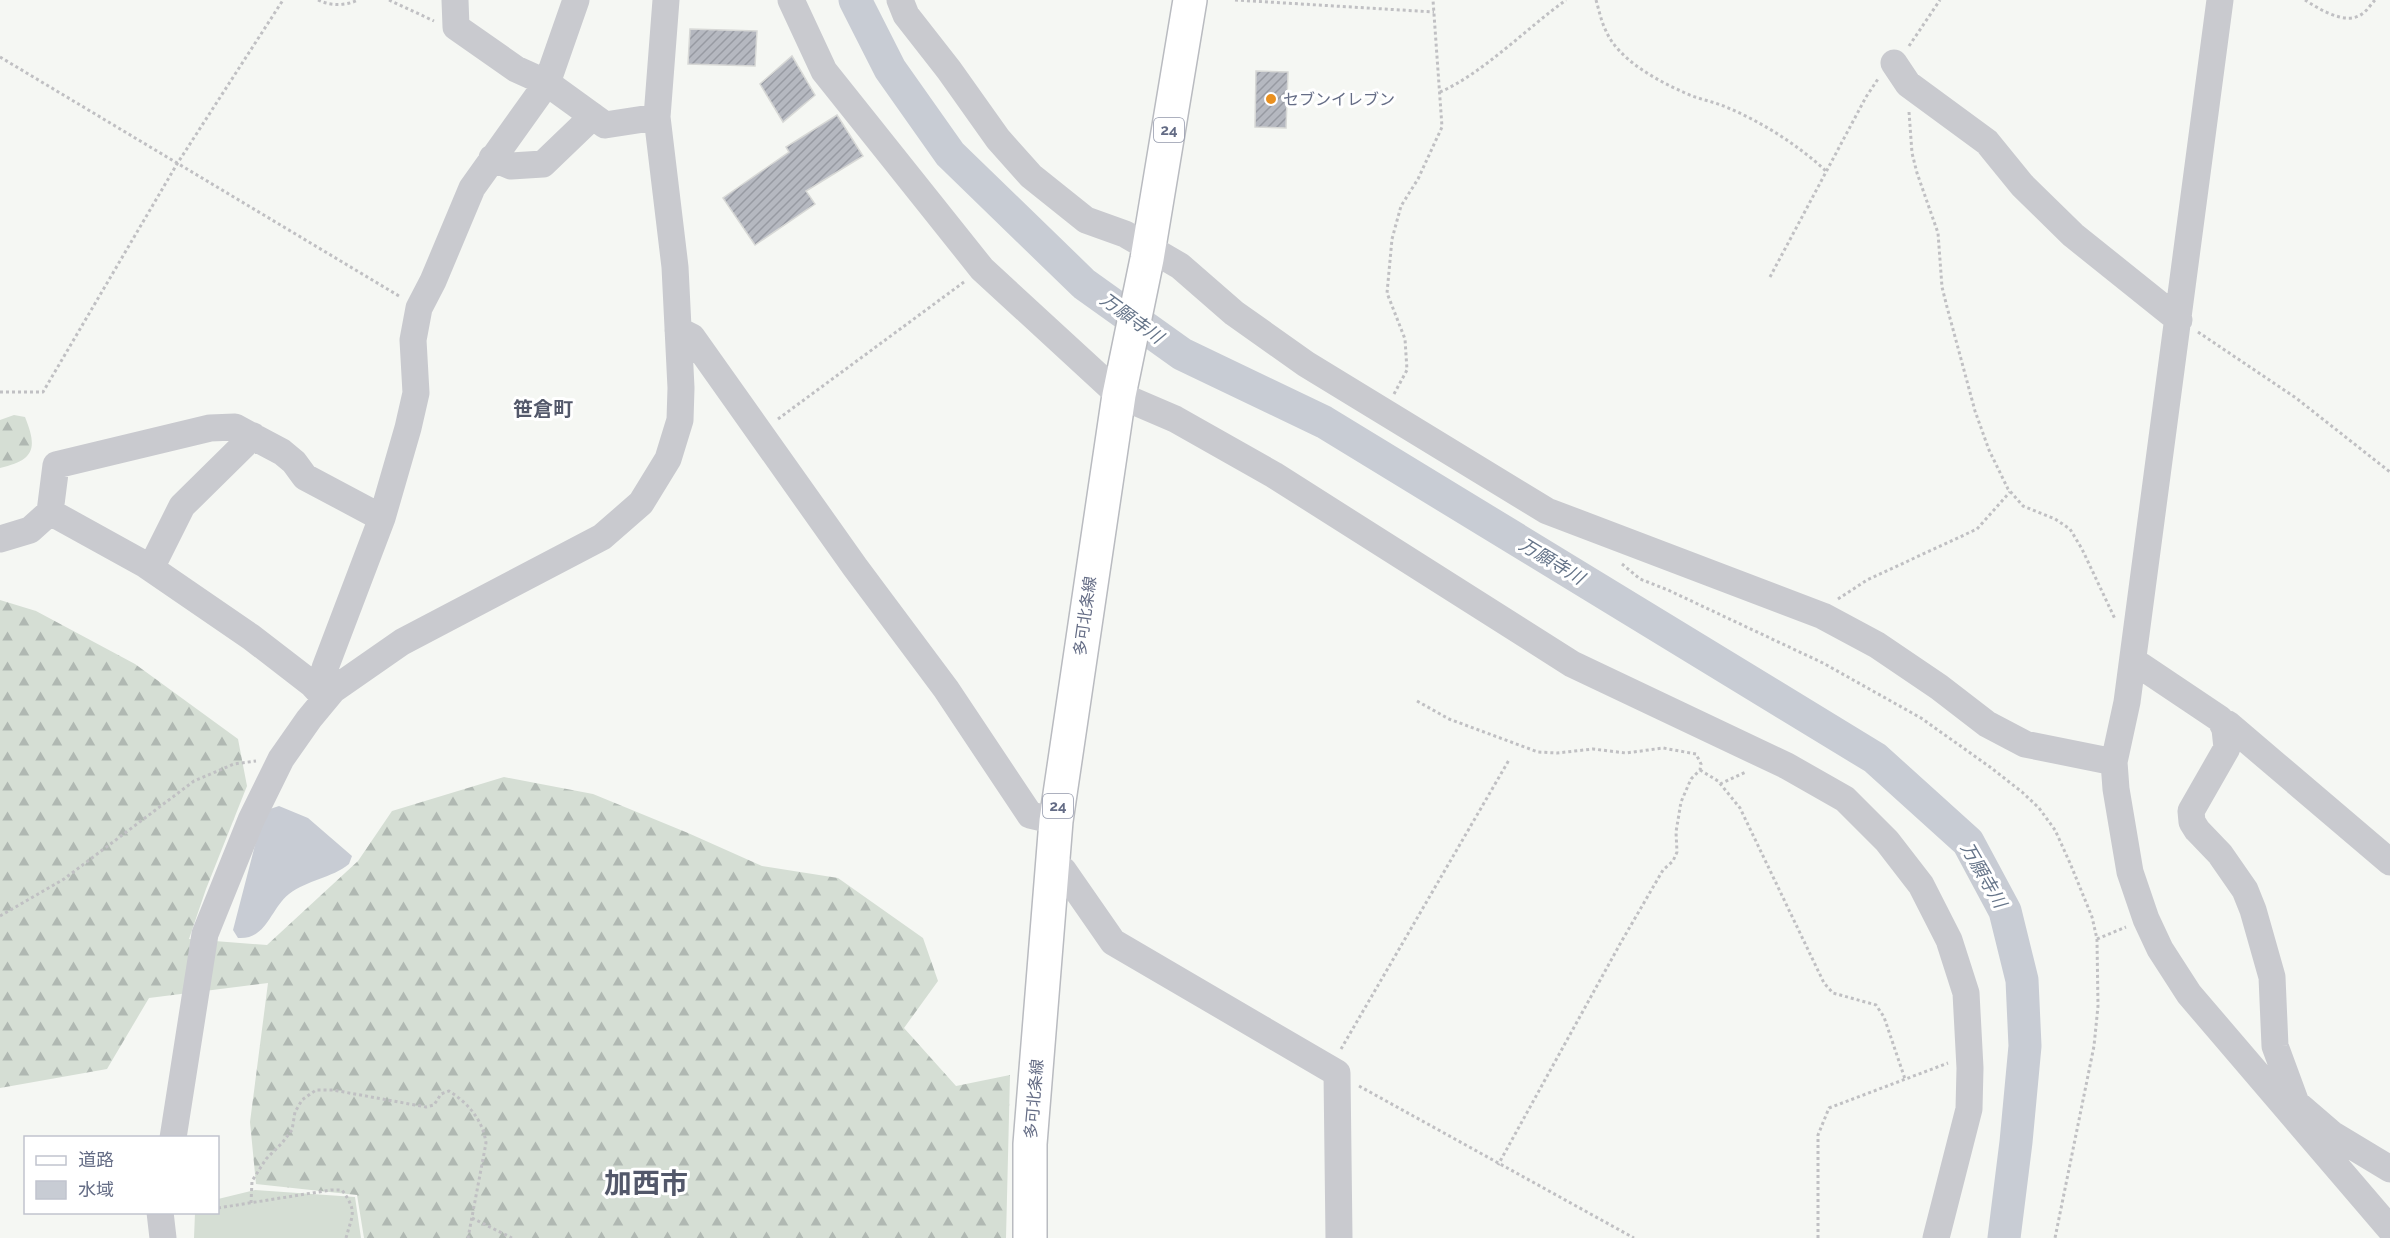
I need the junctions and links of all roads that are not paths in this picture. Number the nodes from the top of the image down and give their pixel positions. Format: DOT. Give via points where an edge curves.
graph roads {
  1 [pos="455,0"];
  2 [pos="576,0"];
  3 [pos="666,0"];
  4 [pos="791,0"];
  5 [pos="900,0"];
  6 [pos="1190,0"];
  7 [pos="2220,0"];
  8 [pos="1894,63"];
  9 [pos="547,83"];
  10 [pos="657,117"];
  11 [pos="599,121"];
  12 [pos="492,158"];
  13 [pos="554,177"];
  14 [pos="1148,253"];
  15 [pos="2179,320"];
  16 [pos="678,330"];
  17 [pos="1121,386"];
  18 [pos="253,436"];
  19 [pos="50,512"];
  20 [pos="382,518"];
  21 [pos="0,539"];
  22 [pos="151,568"];
  23 [pos="2134,655"];
  24 [pos="329,694"];
  25 [pos="2223,725"];
  26 [pos="2114,762"];
  27 [pos="1056,822"];
  28 [pos="2390,862"];
  29 [pos="1053,864"];
  30 [pos="2295,1110"];
  31 [pos="173,1136"];
  32 [pos="2390,1169"];
  33 [pos="160,1214"];
  34 [pos="2390,1229"];
  35 [pos="163,1238"];
  36 [pos="1030,1238"];
  37 [pos="1340,1238"];
  38 [pos="1936,1238"];
  1 -- 9 [label="street" via="456,27 516,69"];
  2 -- 9 [label="street"];
  3 -- 10 [label="street"];
  4 -- 17 [label="street" via="824,71 982,269"];
  5 -- 14 [label="street" via="906,15 998,139 1031,176 1086,220 1125,234"];
  6 -- 14 [label="main road, 多可北条線 / 24"];
  7 -- 15 [label="street"];
  8 -- 15 [label="street" via="1912,87 1987,142 2022,186 2073,235"];
  9 -- 11 [label="street"];
  9 -- 12 [label="street"];
  10 -- 11 [label="street"];
  10 -- 16 [label="street" via="675,267"];
  11 -- 12 [label="street" via="543,164 511,166"];
  11 -- 13 [label="street"];
  12 -- 20 [label="street" via="472,188 419,308 413,340 416,393"];
  14 -- 17 [label="main road, 多可北条線 / 24"];
  14 -- 26 [label="street" via="1180,266 1234,313 1306,364 1547,511 1823,616 1877,645 1987,724 2025,744"];
  15 -- 23 [label="street"];
  16 -- 24 [label="street" via="680,420 668,459 641,503 602,537 402,642"];
  16 -- 27 [label="street" via="692,337 946,689 1030,815"];
  17 -- 27 [label="main road, 多可北条線 / 24"];
  17 -- 38 [label="street" via="1274,475 1572,664 1787,766 1845,799 1887,841 1921,885 1948,940 1966,993 1969,1109"];
  18 -- 19 [label="street" via="235,427 210,428 56,465"];
  18 -- 20 [label="street" via="282,452 305,477"];
  18 -- 22 [label="street" via="182,506"];
  19 -- 21 [label="street" via="30,530"];
  19 -- 22 [label="street"];
  20 -- 24 [label="street" via="325,668"];
  22 -- 24 [label="street"];
  23 -- 25 [label="street" via="2141,666 2198,703"];
  23 -- 26 [label="street"];
  24 -- 31 [label="street" via="278,766 251,820 205,934"];
  25 -- 28 [label="street" via="2228,724"];
  25 -- 30 [label="street" via="2227,748 2191,811 2192,822 2245,890 2253,910 2272,977 2275,1046"];
  26 -- 30 [label="street" via="2130,872 2160,949 2189,994"];
  27 -- 29 [label="main road, 多可北条線 / 24"];
  29 -- 36 [label="main road, 多可北条線 / 24" via="1030,1144"];
  29 -- 37 [label="street" via="1064,870 1113,942 1333,1071"];
  30 -- 32 [label="street"];
  30 -- 34 [label="street"];
  33 -- 35 [label="street"];
}
